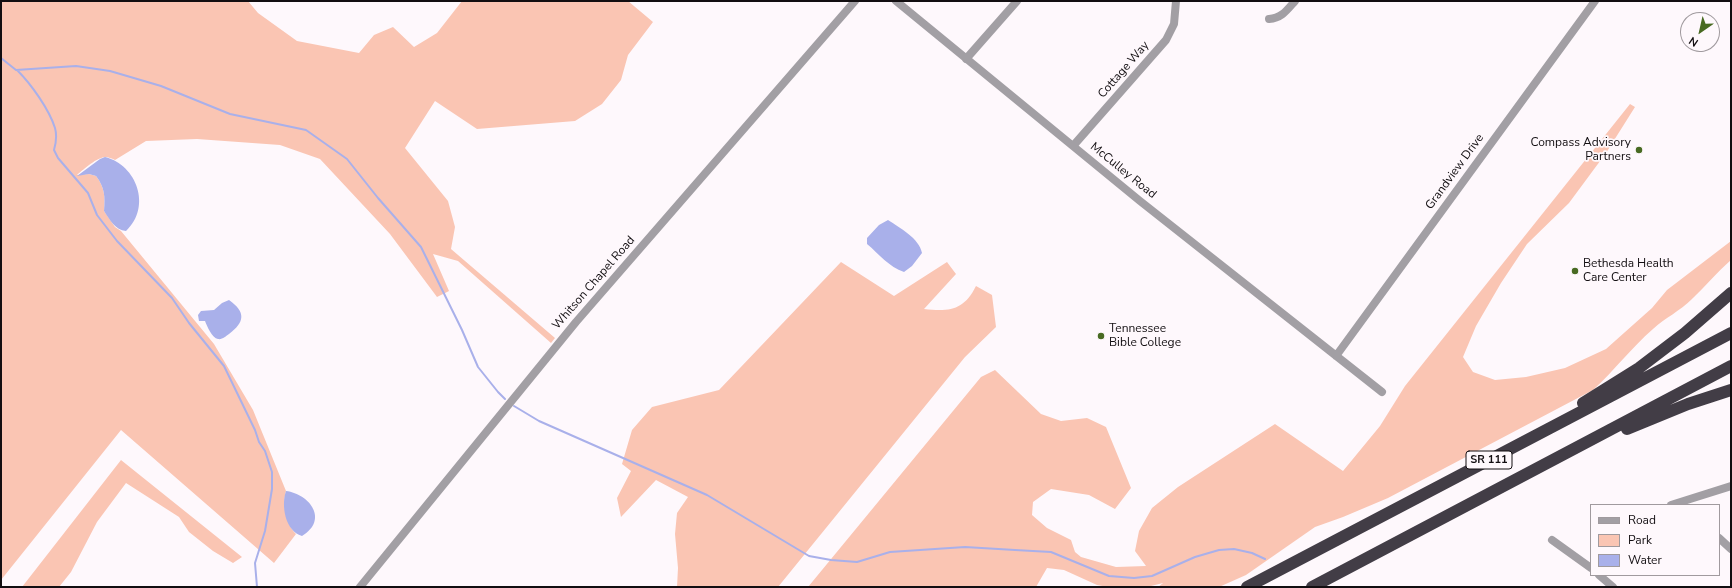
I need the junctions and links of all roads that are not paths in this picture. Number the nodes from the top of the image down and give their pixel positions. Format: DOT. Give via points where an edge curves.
graph roads {
  1 [pos="855,1"];
  2 [pos="896,1"];
  3 [pos="1017,1"];
  4 [pos="1176,1"];
  5 [pos="1295,1"];
  6 [pos="1595,1"];
  7 [pos="1269,19"];
  8 [pos="966,59"];
  9 [pos="1073,146"];
  10 [pos="1731,293"];
  11 [pos="1731,334"];
  12 [pos="1336,356"];
  13 [pos="1731,366"];
  14 [pos="1731,390"];
  15 [pos="1382,392"];
  16 [pos="1517,446"];
  17 [pos="1559,457"];
  18 [pos="1731,486"];
  19 [pos="1683,503"];
  20 [pos="1720,539"];
  21 [pos="1552,540"];
  22 [pos="1731,549"];
  23 [pos="1589,564"];
  24 [pos="1600,576"];
  25 [pos="360,587"];
  26 [pos="1247,587"];
  27 [pos="1312,587"];
  28 [pos="1612,587"];
  1 -- 25 [label="street, Whitson Chapel Road" via="577,320"];
  2 -- 8 [label="street, McCulley Road"];
  3 -- 8 [label="street"];
  4 -- 9 [label="street, Cottage Way" via="1174,24 1166,40"];
  5 -- 7 [label="street" via="1283,15"];
  6 -- 12 [label="street, Grandview Drive"];
  8 -- 9 [label="street, McCulley Road"];
  9 -- 12 [label="street, McCulley Road"];
  10 -- 16 [label="highway" via="1639,368"];
  11 -- 16 [label="highway, SR 111"];
  12 -- 15 [label="street, McCulley Road"];
  13 -- 17 [label="highway, SR 111"];
  14 -- 17 [label="highway" via="1688,404"];
  16 -- 26 [label="highway, SR 111"];
  17 -- 27 [label="highway, SR 111"];
  18 -- 19 [label="street"];
  20 -- 22 [label="street"];
  21 -- 23 [label="street"];
  24 -- 28 [label="street"];
}
